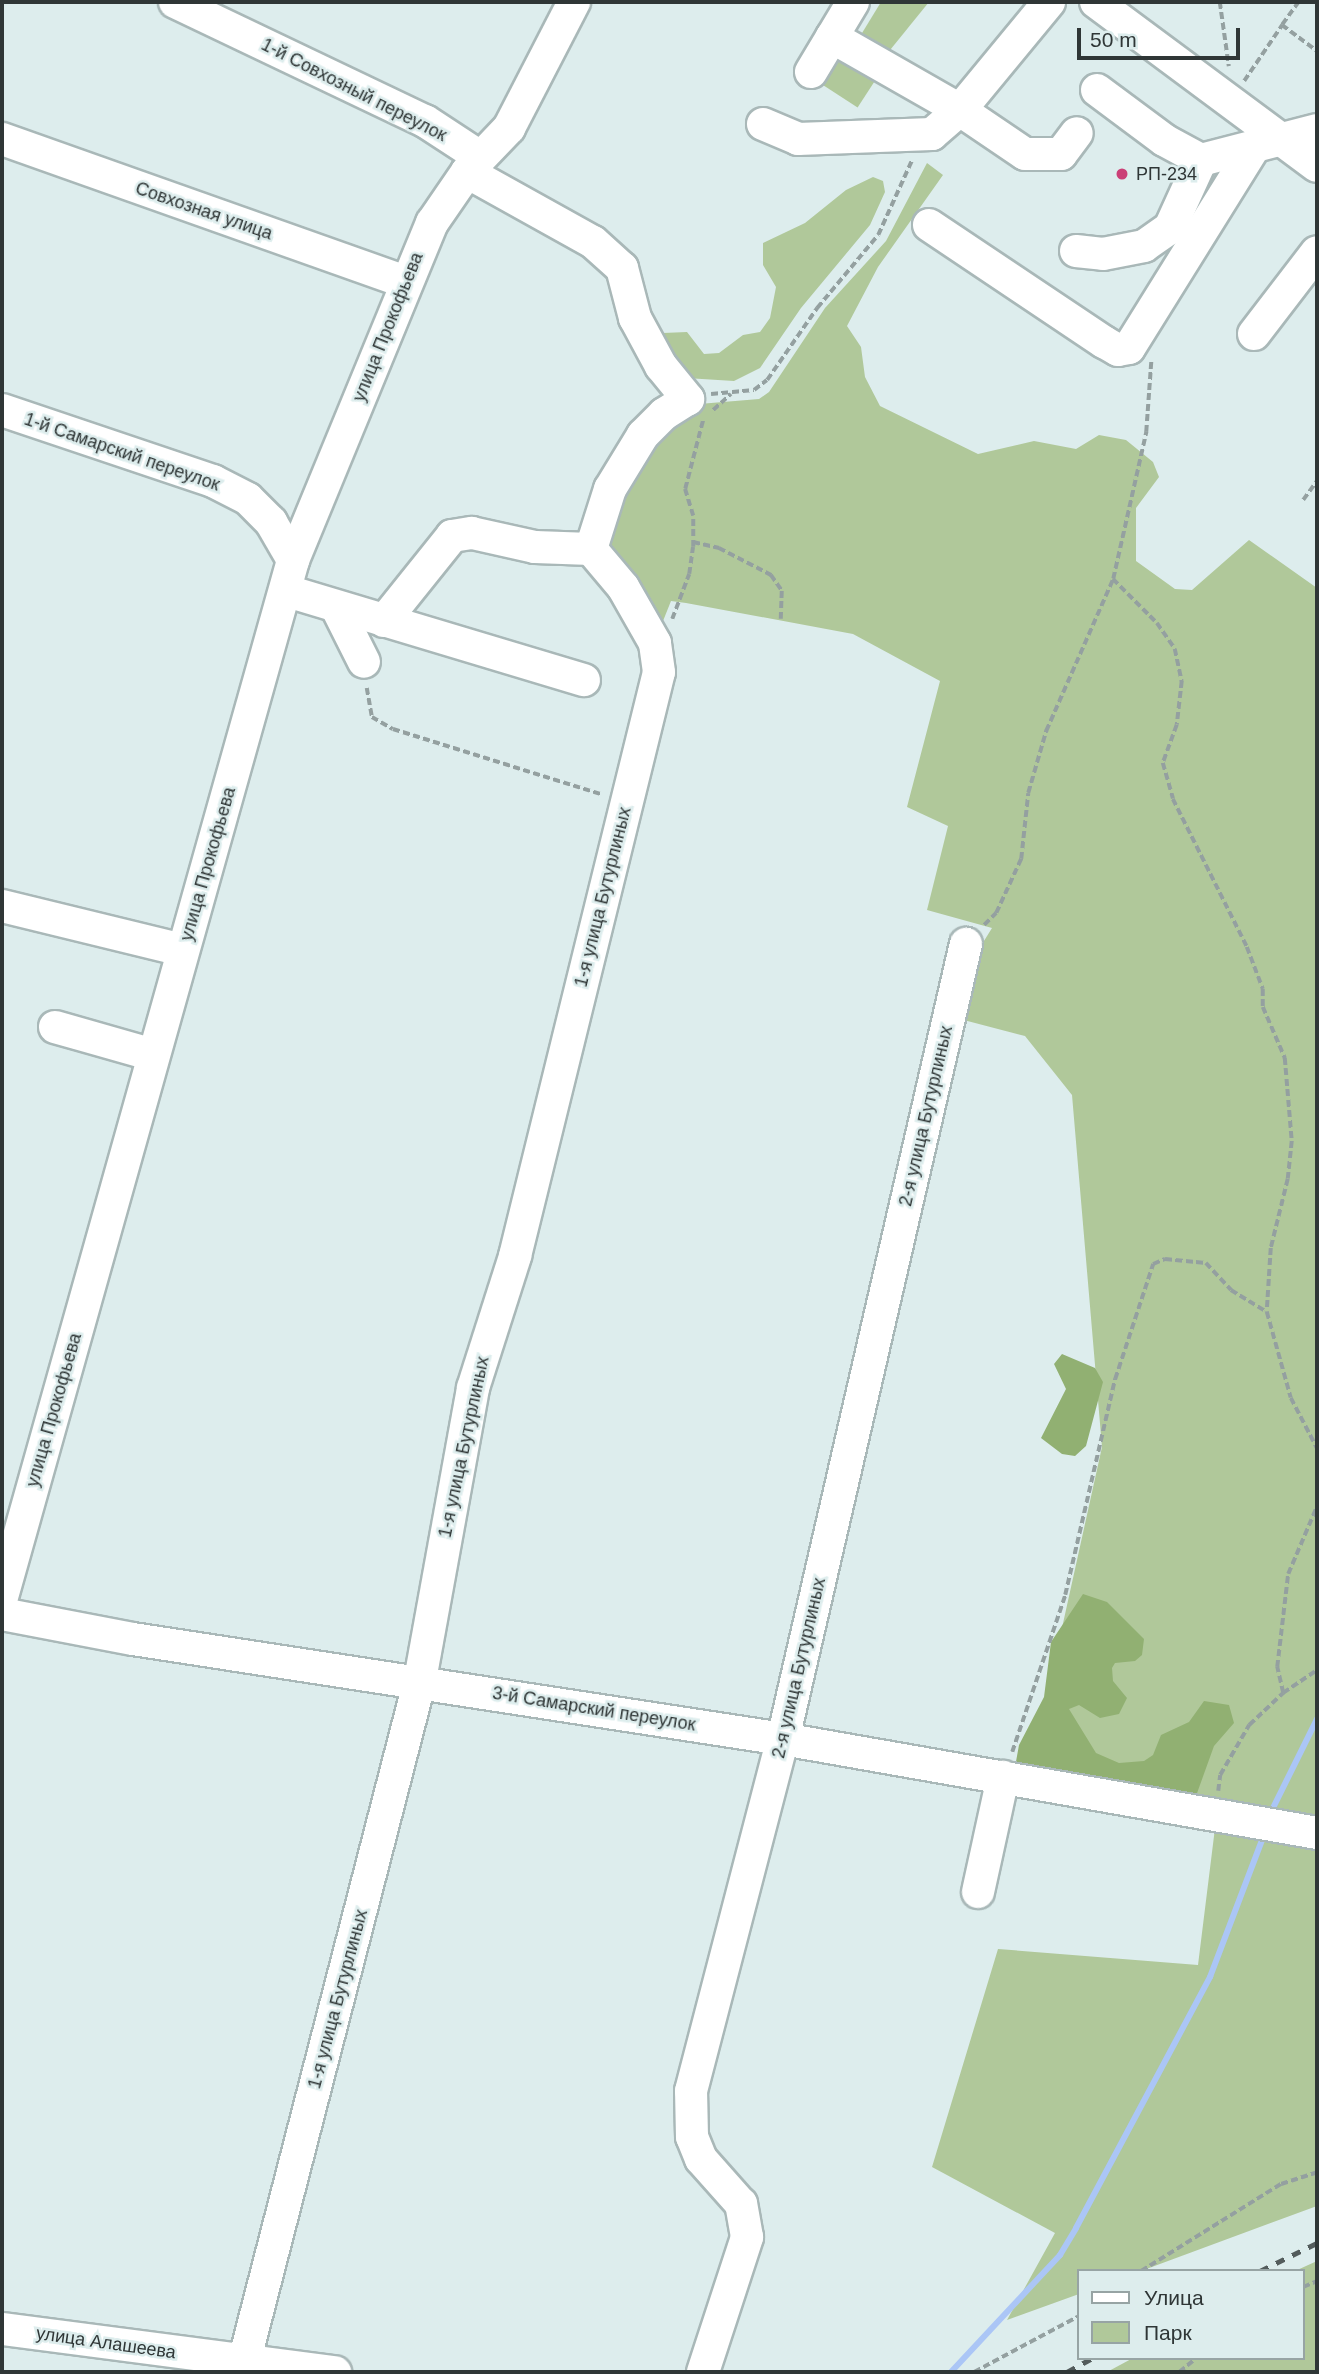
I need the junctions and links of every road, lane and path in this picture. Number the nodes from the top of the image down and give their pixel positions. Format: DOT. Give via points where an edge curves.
graph roads {
  1 [pos="175,2"];
  2 [pos="573,2"];
  3 [pos="853,2"];
  4 [pos="1049,2"];
  5 [pos="1096,2"];
  6 [pos="1220,2"];
  7 [pos="1299,2"];
  8 [pos="1283,25"];
  9 [pos="832,37"];
  10 [pos="1317,51"];
  11 [pos="811,72"];
  12 [pos="1097,90"];
  13 [pos="1241,101"];
  14 [pos="960,110"];
  15 [pos="763,124"];
  16 [pos="1317,130"];
  17 [pos="1077,133"];
  18 [pos="932,134"];
  19 [pos="2,139"];
  20 [pos="1267,140"];
  21 [pos="1201,160"];
  22 [pos="474,164"];
  23 [pos="1317,166"];
  24 [pos="929,225"];
  25 [pos="1076,251"];
  26 [pos="1317,253"];
  27 [pos="406,282"];
  28 [pos="1254,334"];
  29 [pos="1151,352"];
  30 [pos="731,393"];
  31 [pos="688,399"];
  32 [pos="2,410"];
  33 [pos="1317,481"];
  34 [pos="1303,500"];
  35 [pos="693,542"];
  36 [pos="591,549"];
  37 [pos="293,560"];
  38 [pos="1113,579"];
  39 [pos="287,591"];
  40 [pos="337,608"];
  41 [pos="781,619"];
  42 [pos="384,621"];
  43 [pos="671,621"];
  44 [pos="364,662"];
  45 [pos="584,680"];
  46 [pos="627,802"];
  47 [pos="2,905"];
  48 [pos="965,944"];
  49 [pos="182,950"];
  50 [pos="55,1027"];
  51 [pos="153,1055"];
  52 [pos="1267,1312"];
  53 [pos="1317,1448"];
  54 [pos="1317,1506"];
  55 [pos="4,1584"];
  56 [pos="2,1614"];
  57 [pos="1317,1670"];
  58 [pos="420,1681"];
  59 [pos="1283,1693"];
  60 [pos="783,1739"];
  61 [pos="1003,1777"];
  62 [pos="1201,1811"];
  63 [pos="1317,1833"];
  64 [pos="978,1892"];
  65 [pos="1317,2172"];
  66 [pos="1144,2269"];
  67 [pos="1078,2317"];
  68 [pos="2,2329"];
  69 [pos="1194,2360"];
  70 [pos="255,2366"];
  71 [pos="335,2372"];
  72 [pos="704,2372"];
  73 [pos="974,2372"];
  74 [pos="1179,2372"];
  1 -- 22 [label="street, 1-й Совхозный переулок" via="425,121"];
  2 -- 22 [label="street" via="509,128"];
  3 -- 9 [label="street"];
  4 -- 14 [label="street"];
  5 -- 13 [label="street"];
  6 -- 13 [label="path" via="1224,52"];
  7 -- 8 [label="path"];
  8 -- 10 [label="path"];
  8 -- 13 [label="path"];
  9 -- 11 [label="street"];
  9 -- 14 [label="street"];
  12 -- 21 [label="street" via="1164,141"];
  13 -- 20 [label="street"];
  14 -- 17 [label="street" via="1025,154 1061,154"];
  14 -- 18 [label="street"];
  15 -- 18 [label="street" via="798,139"];
  16 -- 20 [label="street"];
  18 -- 30 [label="path" via="911,162 877,235 817,307 780,363 754,390"];
  19 -- 27 [label="street, Совхозная улица"];
  20 -- 21 [label="street"];
  20 -- 23 [label="street"];
  20 -- 24 [label="street" via="1129,348 1118,350 1104,342"];
  21 -- 25 [label="street" via="1190,180 1185,205 1170,228 1144,247 1103,254"];
  22 -- 27 [label="street, улица Прокофьева" via="432,223"];
  22 -- 31 [label="street, 1-й Совхозный переулок" via="593,242 622,268 635,318 661,366"];
  26 -- 28 [label="street"];
  27 -- 37 [label="street, улица Прокофьева"];
  29 -- 38 [label="path" via="1146,432"];
  30 -- 31 [label="path"];
  30 -- 35 [label="path" via="703,420 689,469 685,489 693,516"];
  31 -- 36 [label="street" via="643,435 610,489"];
  32 -- 37 [label="street, 1-й Самарский переулок" via="214,481 248,499 271,522"];
  33 -- 34 [label="path"];
  35 -- 41 [label="path" via="719,548 771,575 782,592"];
  35 -- 43 [label="path" via="689,574"];
  36 -- 42 [label="street" via="536,547 472,533 452,536"];
  36 -- 46 [label="street, 1-я улица Бутурлиных" via="623,587 655,643 659,672"];
  37 -- 39 [label="street, улица Прокофьева"];
  38 -- 48 [label="path" via="1046,731 1028,793 1021,859 1014,878 996,913"];
  38 -- 52 [label="path" via="1157,623 1175,649 1182,681 1177,725 1163,763 1169,787 1247,947 1262,989 1263,1007 1285,1058 1292,1141 1289,1179 1271,1248"];
  39 -- 40 [label="street"];
  39 -- 49 [label="street, улица Прокофьева"];
  40 -- 42 [label="street"];
  40 -- 44 [label="street"];
  42 -- 45 [label="street"];
  44 -- 46 [label="path" via="369,712 376,721"];
  46 -- 58 [label="street, 1-я улица Бутурлиных" via="515,1256 473,1388"];
  47 -- 49 [label="street"];
  48 -- 60 [label="street, 2-я улица Бутурлиных"];
  49 -- 51 [label="street, улица Прокофьева"];
  50 -- 51 [label="street"];
  51 -- 55 [label="street, улица Прокофьева"];
  52 -- 53 [label="path" via="1291,1398"];
  52 -- 61 [label="path" via="1231,1290 1206,1263 1165,1259 1153,1264 1115,1380 1065,1595"];
  54 -- 59 [label="path" via="1286,1585 1277,1667"];
  56 -- 58 [label="street, 3-й Самарский переулок" via="133,1639"];
  57 -- 59 [label="path"];
  58 -- 60 [label="street, 3-й Самарский переулок"];
  58 -- 70 [label="street, 1-я улица Бутурлиных"];
  59 -- 62 [label="path" via="1249,1725"];
  60 -- 61 [label="street, 3-й Самарский переулок"];
  60 -- 72 [label="street, 2-я улица Бутурлиных" via="691,2091 692,2137 701,2159 741,2204 747,2237"];
  61 -- 62 [label="street, 3-й Самарский переулок"];
  61 -- 64 [label="street"];
  62 -- 63 [label="street, 3-й Самарский переулок"];
  65 -- 66 [label="path" via="1281,2184 1174,2246"];
  67 -- 73 [label="path"];
  68 -- 70 [label="street, улица Алашеева"];
  69 -- 74 [label="path"];
  70 -- 71 [label="street, улица Алашеева"];
}
